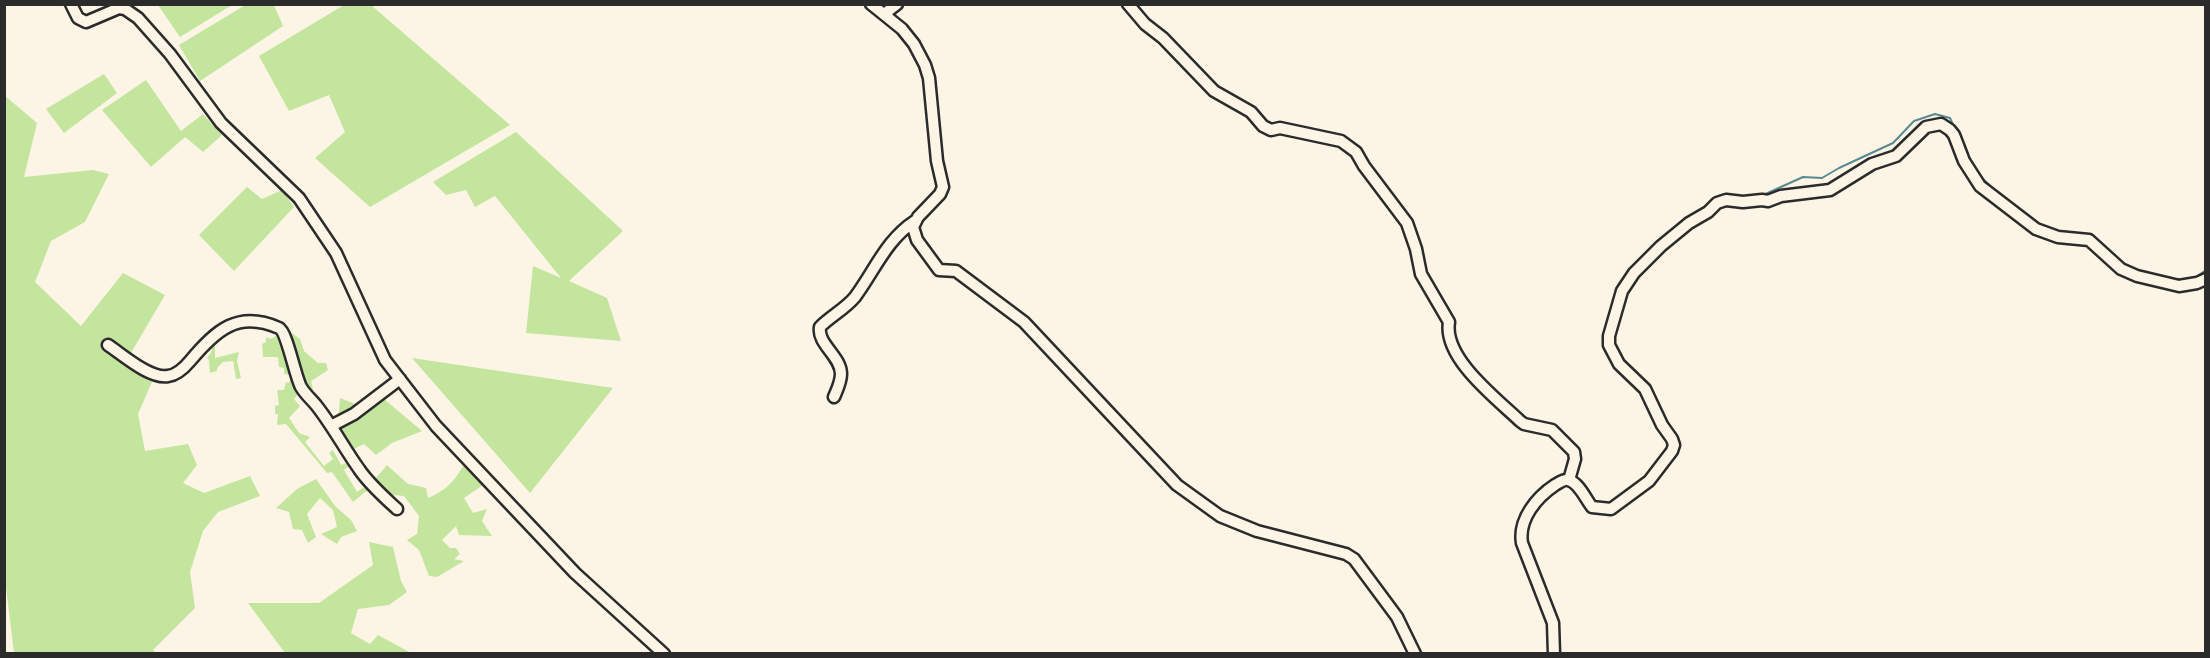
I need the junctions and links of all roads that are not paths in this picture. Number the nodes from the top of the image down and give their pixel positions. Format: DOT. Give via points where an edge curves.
graph roads {
  1 [pos="71,4"];
  2 [pos="871,4"];
  3 [pos="897,4"];
  4 [pos="1128,4"];
  5 [pos="887,16"];
  6 [pos="915,221"];
  7 [pos="2205,279"];
  8 [pos="108,345"];
  9 [pos="400,379"];
  10 [pos="834,397"];
  11 [pos="331,426"];
  12 [pos="1570,475"];
  13 [pos="397,509"];
  14 [pos="664,654"];
  15 [pos="1415,654"];
  16 [pos="1554,654"];
  1 -- 9 [label="street" via="78,18 86,22 119,8 130,12 170,54 221,123 293,191 331,244 380,351"];
  2 -- 5 [label="street"];
  3 -- 5 [label="street"];
  4 -- 12 [label="street" via="1214,91 1251,112 1263,126 1341,141 1356,152 1407,223 1421,274 1449,322 1447,331 1463,365 1520,421 1547,427 1574,452"];
  5 -- 6 [label="street" via="914,44 925,65 937,161 944,184 940,194"];
  6 -- 10 [label="street" via="890,242 847,306 820,327 819,333 840,369"];
  6 -- 15 [label="street" via="915,236 939,270 956,271 1024,322 1177,485 1220,516 1354,559 1397,617"];
  7 -- 12 [label="street" via="2179,286 2137,276 2121,269 2089,240 2058,237 2036,229 1980,186 1950,130 1941,124 1926,127 1896,156 1872,164 1830,190 1768,201 1717,203 1639,264 1623,288 1609,345 1619,364 1645,389 1674,448 1649,481 1611,509 1592,507"];
  8 -- 11 [label="street" via="155,375 168,376 187,366 229,326 240,321 268,324 284,332 301,387"];
  9 -- 11 [label="street" via="354,414"];
  9 -- 14 [label="street" via="445,437 575,573"];
  11 -- 13 [label="street" via="365,478"];
  12 -- 16 [label="street" via="1531,508 1521,536 1553,623"];
}
